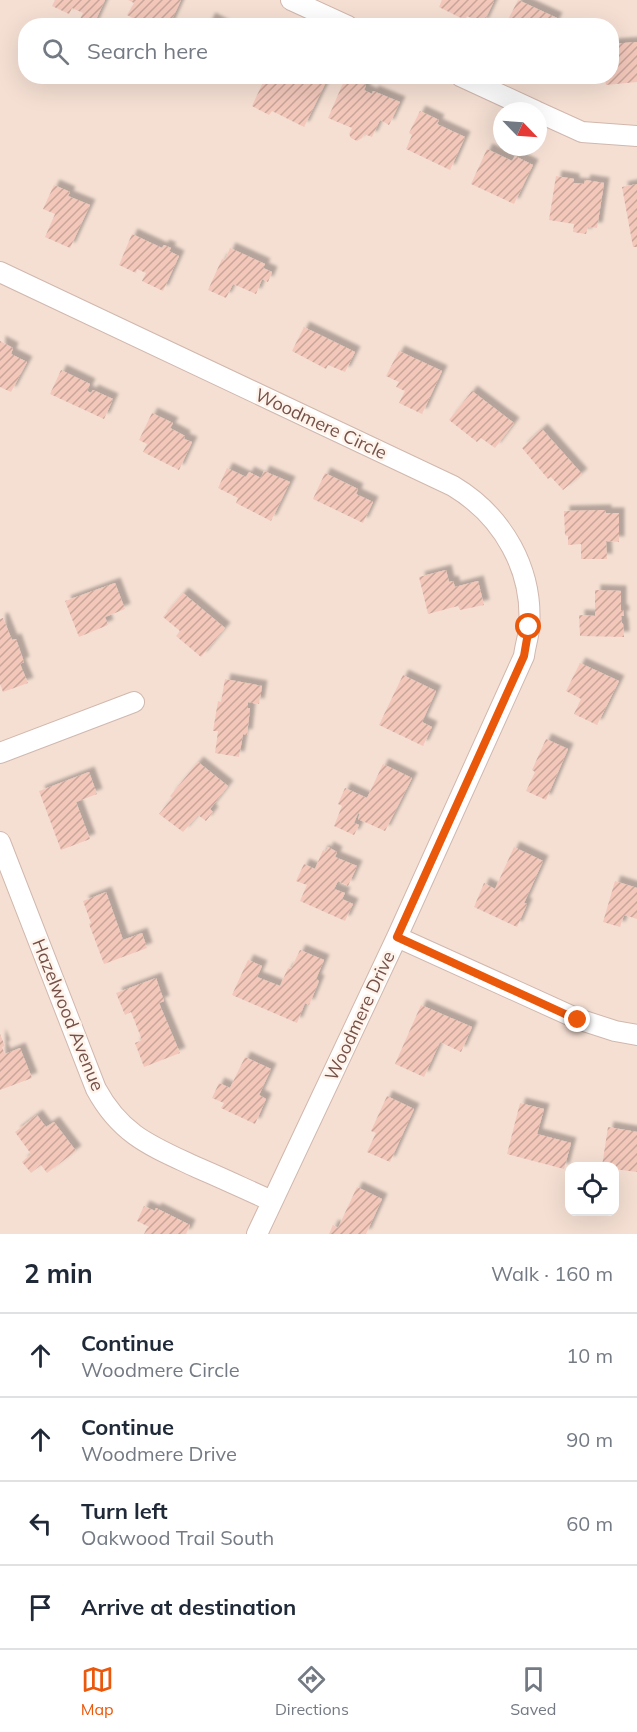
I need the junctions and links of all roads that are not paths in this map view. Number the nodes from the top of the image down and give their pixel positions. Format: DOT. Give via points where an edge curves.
graph roads {
  1 [pos="291,0"];
  2 [pos="330,18"];
  3 [pos="477,84"];
  4 [pos="516,102"];
  5 [pos="547,116"];
  6 [pos="637,136"];
  7 [pos="0,272"];
  8 [pos="520,665"];
  9 [pos="134,702"];
  10 [pos="0,753"];
  11 [pos="0,843"];
  12 [pos="397,937"];
  13 [pos="637,1035"];
  14 [pos="272,1201"];
  15 [pos="257,1234"];
  1 -- 2 [label="street"];
  3 -- 4 [label="street"];
  5 -- 6 [label="street" via="582,132"];
  7 -- 8 [label="street, Woodmere Circle" via="462,492 499,525 522,568 529,627"];
  8 -- 12 [label="street, Woodmere Drive"];
  9 -- 10 [label="street"];
  11 -- 14 [label="street, Hazelwood Avenue" via="106,1106 125,1128 149,1145"];
  12 -- 13 [label="street" via="578,1020"];
  12 -- 14 [label="street, Woodmere Drive"];
  14 -- 15 [label="street, Woodmere Drive"];
}
